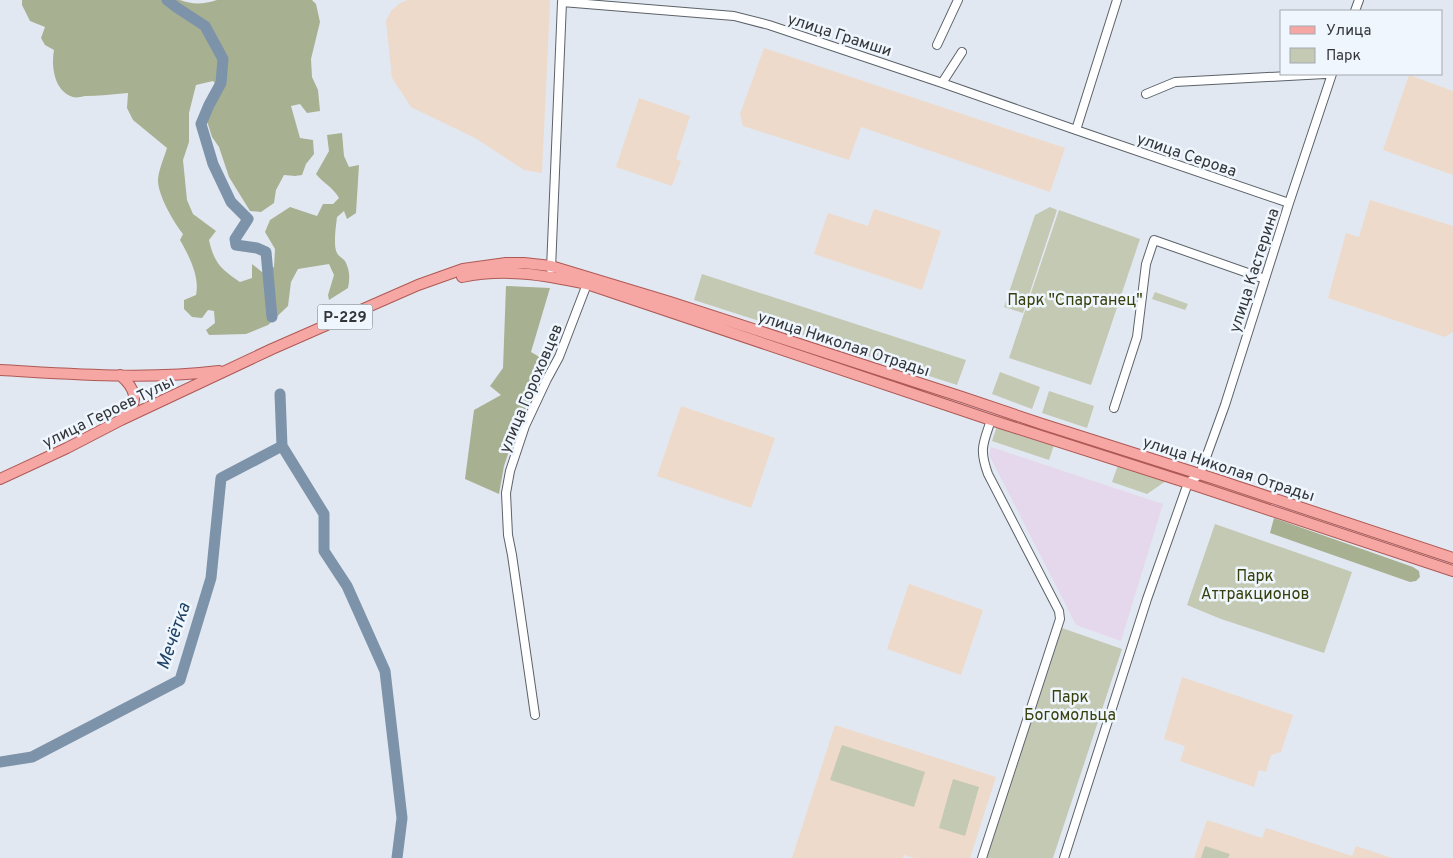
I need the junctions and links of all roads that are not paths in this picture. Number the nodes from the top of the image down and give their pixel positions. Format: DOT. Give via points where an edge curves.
graph roads {
  1 [pos="958,0"];
  2 [pos="1117,0"];
  3 [pos="937,45"];
  4 [pos="962,52"];
  5 [pos="1307,75"];
  6 [pos="1332,75"];
  7 [pos="942,83"];
  8 [pos="1146,94"];
  9 [pos="1076,130"];
  10 [pos="1289,203"];
  11 [pos="551,271"];
  12 [pos="1265,279"];
  13 [pos="586,284"];
  14 [pos="0,370"];
  15 [pos="229,370"];
  16 [pos="120,375"];
  17 [pos="1114,408"];
  18 [pos="121,420"];
  19 [pos="991,420"];
  20 [pos="1200,474"];
  21 [pos="0,478"];
  22 [pos="1188,483"];
  23 [pos="1453,558"];
  24 [pos="1453,571"];
  25 [pos="535,715"];
  26 [pos="982,858"];
  27 [pos="1064,858"];
  1 -- 3 [label="street"];
  2 -- 9 [label="street"];
  4 -- 7 [label="street"];
  5 -- 8 [label="street" via="1175,82"];
  6 -- 10 [label="street, улица Кастерина"];
  7 -- 9 [label="street, улица Грамши"];
  7 -- 11 [label="street, улица Грамши" via="734,16 562,2"];
  9 -- 10 [label="street, улица Серова"];
  10 -- 12 [label="street, улица Кастерина"];
  11 -- 13 [label="main road, улица Николая Отрады"];
  11 -- 15 [label="main road, улица Николая Отрады / Р-229" via="487,273 442,282"];
  11 -- 15 [label="main road, улица Николая Отрады / Р-229" via="506,263 463,269 418,285"];
  11 -- 20 [label="main road, улица Николая Отрады" via="679,305"];
  12 -- 17 [label="street" via="1154,240 1146,264 1137,336"];
  12 -- 20 [label="street, улица Кастерина"];
  13 -- 19 [label="main road, улица Николая Отрады"];
  13 -- 25 [label="street, улица Гороховцев" via="559,357 525,426 506,493 508,535"];
  14 -- 16 [label="main road, улица Николая Отрады / Р-229"];
  15 -- 16 [label="main road, улица Николая Отрады / Р-229" via="179,376"];
  15 -- 18 [label="main road, улица Героев Тулы"];
  16 -- 18 [label="main road" via="135,395 133,406"];
  18 -- 21 [label="main road, улица Героев Тулы"];
  19 -- 22 [label="main road, улица Николая Отрады"];
  19 -- 26 [label="street" via="982,450 985,468 1059,611 1060,619"];
  20 -- 22 [label="street"];
  20 -- 23 [label="main road, улица Николая Отрады"];
  22 -- 24 [label="main road, улица Николая Отрады"];
  22 -- 27 [label="street" via="1147,598"];
}
